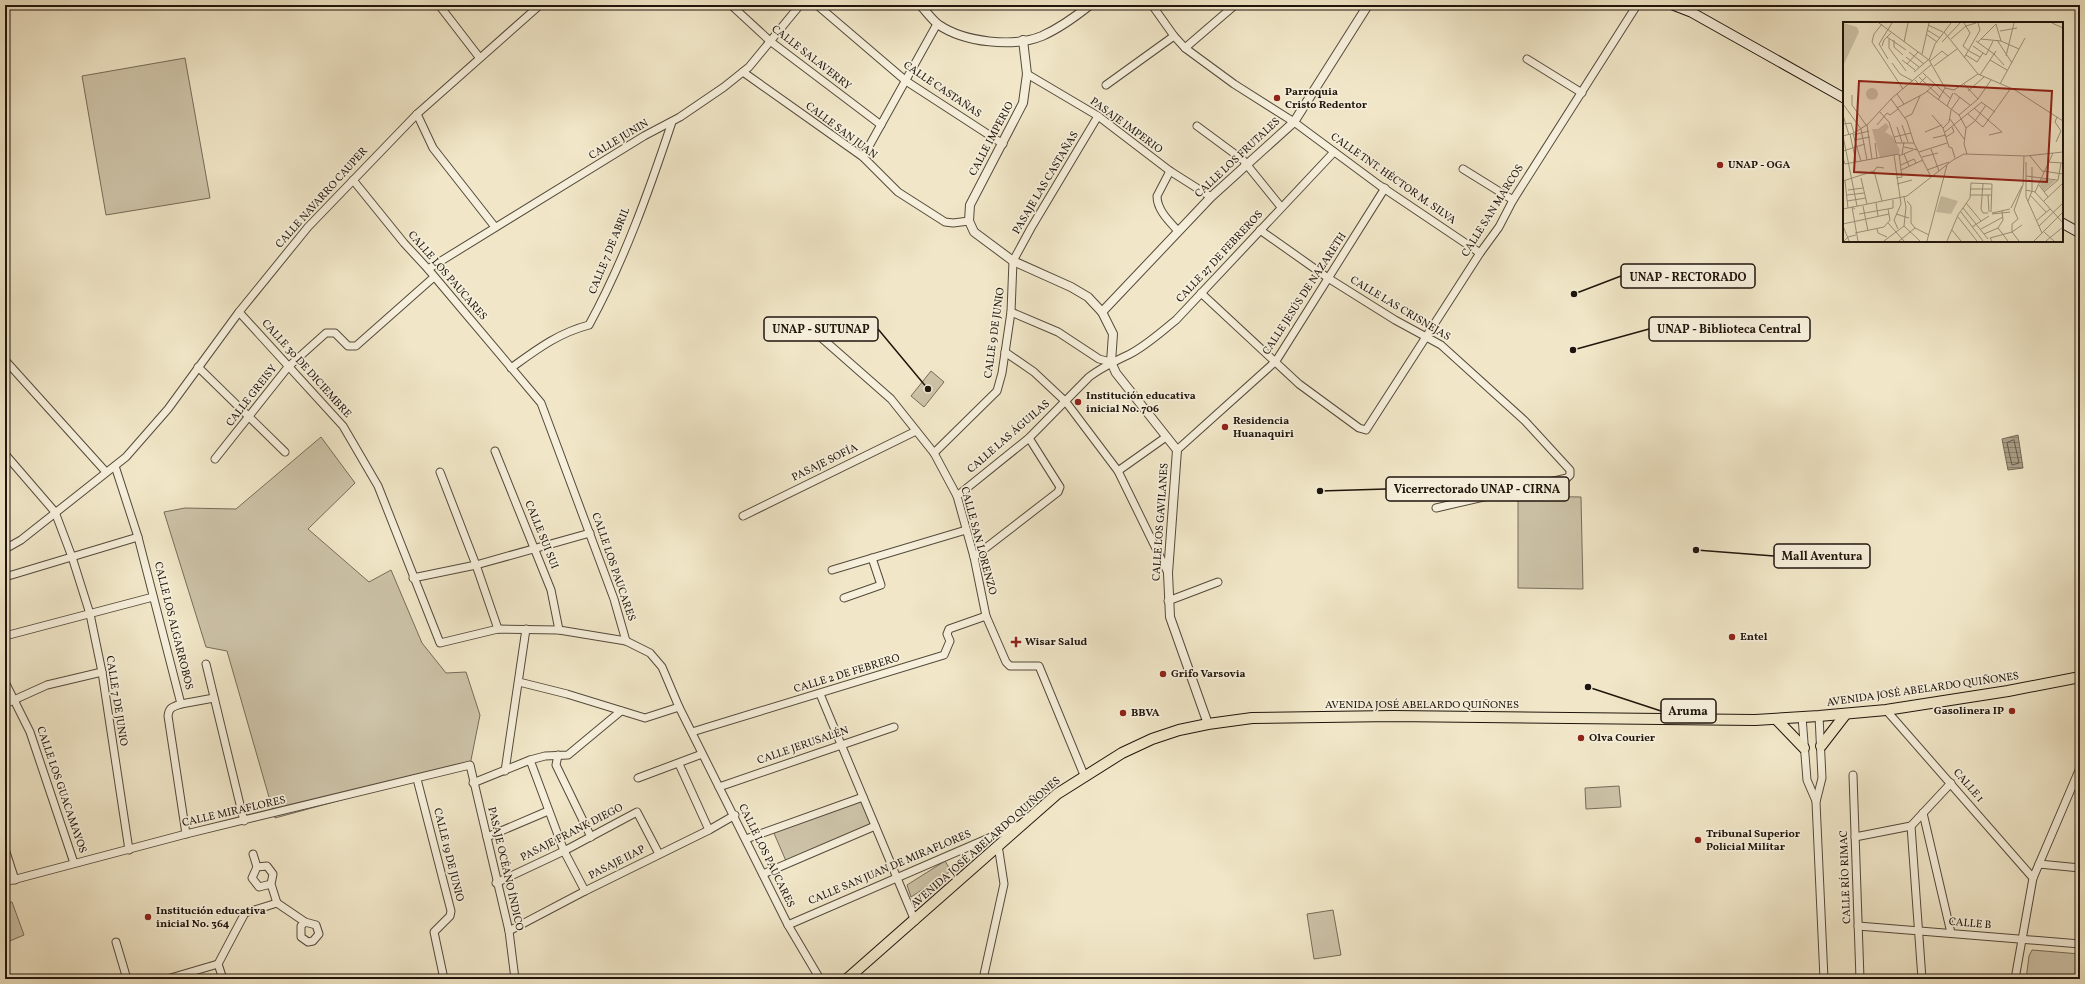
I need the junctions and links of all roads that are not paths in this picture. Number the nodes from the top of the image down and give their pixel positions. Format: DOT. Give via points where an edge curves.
graph roads {
  1 [pos="540,5"];
  2 [pos="731,5"];
  3 [pos="800,5"];
  4 [pos="817,5"];
  5 [pos="920,5"];
  6 [pos="1090,5"];
  7 [pos="1152,5"];
  8 [pos="1235,5"];
  9 [pos="1368,5"];
  10 [pos="1636,5"];
  11 [pos="1673,5"];
  12 [pos="441,6"];
  13 [pos="937,24"];
  14 [pos="1174,36"];
  15 [pos="1023,40"];
  16 [pos="770,41"];
  17 [pos="1185,48"];
  18 [pos="478,58"];
  19 [pos="1527,59"];
  20 [pos="743,72"];
  21 [pos="1027,74"];
  22 [pos="906,81"];
  23 [pos="1106,86"];
  24 [pos="1582,93"];
  25 [pos="1843,97"];
  26 [pos="417,114"];
  27 [pos="1098,116"];
  28 [pos="672,122"];
  29 [pos="1294,122"];
  30 [pos="881,125"];
  31 [pos="1197,126"];
  32 [pos="1003,144"];
  33 [pos="1334,152"];
  34 [pos="863,157"];
  35 [pos="1246,164"];
  36 [pos="1463,169"];
  37 [pos="1170,171"];
  38 [pos="353,180"];
  39 [pos="1385,188"];
  40 [pos="1211,197"];
  41 [pos="1513,200"];
  42 [pos="1281,206"];
  43 [pos="969,221"];
  44 [pos="2063,224"];
  45 [pos="495,227"];
  46 [pos="1260,230"];
  47 [pos="1178,231"];
  48 [pos="2080,233"];
  49 [pos="1480,252"];
  50 [pos="1013,262"];
  51 [pos="428,269"];
  52 [pos="434,277"];
  53 [pos="1328,278"];
  54 [pos="1201,293"];
  55 [pos="239,312"];
  56 [pos="1011,312"];
  57 [pos="1102,312"];
  58 [pos="808,326"];
  59 [pos="1427,336"];
  60 [pos="1005,352"];
  61 [pos="5,360"];
  62 [pos="1276,361"];
  63 [pos="1111,362"];
  64 [pos="198,367"];
  65 [pos="288,367"];
  66 [pos="511,368"];
  67 [pos="1066,402"];
  68 [pos="249,417"];
  69 [pos="916,430"];
  70 [pos="1166,437"];
  71 [pos="1029,438"];
  72 [pos="1177,450"];
  73 [pos="495,451"];
  74 [pos="285,452"];
  75 [pos="934,453"];
  76 [pos="5,454"];
  77 [pos="215,459"];
  78 [pos="116,466"];
  79 [pos="1118,471"];
  80 [pos="106,472"];
  81 [pos="440,472"];
  82 [pos="957,496"];
  83 [pos="1436,508"];
  84 [pos="55,512"];
  85 [pos="743,516"];
  86 [pos="966,530"];
  87 [pos="590,533"];
  88 [pos="138,537"];
  89 [pos="533,548"];
  90 [pos="5,550"];
  91 [pos="72,557"];
  92 [pos="974,557"];
  93 [pos="872,558"];
  94 [pos="476,565"];
  95 [pos="832,570"];
  96 [pos="1168,573"];
  97 [pos="5,577"];
  98 [pos="413,578"];
  99 [pos="1218,582"];
  100 [pos="153,597"];
  101 [pos="844,598"];
  102 [pos="1168,601"];
  103 [pos="90,614"];
  104 [pos="986,616"];
  105 [pos="498,629"];
  106 [pos="526,629"];
  107 [pos="559,630"];
  108 [pos="5,636"];
  109 [pos="626,641"];
  110 [pos="206,664"];
  111 [pos="102,672"];
  112 [pos="2080,677"];
  113 [pos="5,682"];
  114 [pos="518,682"];
  115 [pos="820,694"];
  116 [pos="214,698"];
  117 [pos="14,700"];
  118 [pos="5,704"];
  119 [pos="181,704"];
  120 [pos="679,707"];
  121 [pos="1886,710"];
  122 [pos="621,711"];
  123 [pos="1845,715"];
  124 [pos="1820,716"];
  125 [pos="1802,717"];
  126 [pos="1776,719"];
  127 [pos="1208,724"];
  128 [pos="894,727"];
  129 [pos="692,732"];
  130 [pos="841,744"];
  131 [pos="1821,746"];
  132 [pos="1804,748"];
  133 [pos="702,754"];
  134 [pos="558,755"];
  135 [pos="530,760"];
  136 [pos="679,764"];
  137 [pos="470,766"];
  138 [pos="2080,769"];
  139 [pos="505,771"];
  140 [pos="1084,775"];
  141 [pos="1852,775"];
  142 [pos="638,778"];
  143 [pos="417,779"];
  144 [pos="473,783"];
  145 [pos="1951,783"];
  146 [pos="719,787"];
  147 [pos="863,797"];
  148 [pos="1816,802"];
  149 [pos="548,812"];
  150 [pos="1923,813"];
  151 [pos="735,815"];
  152 [pos="244,821"];
  153 [pos="1024,823"];
  154 [pos="875,826"];
  155 [pos="1911,826"];
  156 [pos="710,830"];
  157 [pos="186,834"];
  158 [pos="487,837"];
  159 [pos="591,837"];
  160 [pos="1855,837"];
  161 [pos="746,839"];
  162 [pos="998,845"];
  163 [pos="5,849"];
  164 [pos="129,850"];
  165 [pos="564,851"];
  166 [pos="253,854"];
  167 [pos="659,854"];
  168 [pos="74,863"];
  169 [pos="2039,864"];
  170 [pos="257,867"];
  171 [pos="2080,868"];
  172 [pos="763,874"];
  173 [pos="897,878"];
  174 [pos="2033,878"];
  175 [pos="15,880"];
  176 [pos="5,882"];
  177 [pos="271,884"];
  178 [pos="496,884"];
  179 [pos="585,891"];
  180 [pos="277,903"];
  181 [pos="915,921"];
  182 [pos="305,922"];
  183 [pos="788,925"];
  184 [pos="1858,926"];
  185 [pos="1919,931"];
  186 [pos="509,932"];
  187 [pos="1951,933"];
  188 [pos="2021,940"];
  189 [pos="116,942"];
  190 [pos="2080,944"];
  191 [pos="218,964"];
  192 [pos="128,979"];
  193 [pos="167,979"];
  194 [pos="223,979"];
  195 [pos="444,979"];
  196 [pos="515,979"];
  197 [pos="820,979"];
  198 [pos="847,979"];
  199 [pos="984,979"];
  200 [pos="1824,979"];
  201 [pos="1860,979"];
  202 [pos="1922,979"];
  203 [pos="2015,979"];
  1 -- 18 [label="street, CALLE NAVARRO CAUPER"];
  2 -- 16 [label="street, CALLE SALAVERRY"];
  3 -- 16 [label="street, CALLE JUNIN"];
  4 -- 22 [label="street, CALLE CASTAÑAS"];
  5 -- 13 [label="street"];
  6 -- 15 [label="street" via="1057,28 1041,36"];
  7 -- 14 [label="street, CALLE TNT. HÉCTOR M. SILVA"];
  8 -- 17 [label="street"];
  9 -- 29 [label="street, CALLE LOS FRUTALES"];
  10 -- 24 [label="street, CALLE SAN MARCOS"];
  11 -- 25 [label="main road"];
  12 -- 18 [label="street"];
  13 -- 15 [label="street" via="959,36 990,41"];
  13 -- 22 [label="street"];
  14 -- 17 [label="street, CALLE TNT. HÉCTOR M. SILVA"];
  14 -- 23 [label="street"];
  15 -- 21 [label="street, CALLE IMPERIO"];
  16 -- 20 [label="street, CALLE JUNIN"];
  16 -- 30 [label="street, CALLE SALAVERRY"];
  17 -- 29 [label="street, CALLE TNT. HÉCTOR M. SILVA" via="1234,84"];
  18 -- 26 [label="street, CALLE NAVARRO CAUPER"];
  19 -- 24 [label="street"];
  20 -- 28 [label="street, CALLE JUNIN"];
  20 -- 34 [label="street, CALLE SAN JUAN"];
  21 -- 27 [label="street, PASAJE IMPERIO"];
  21 -- 32 [label="street, CALLE IMPERIO" via="1023,104"];
  22 -- 30 [label="street"];
  22 -- 32 [label="street, CALLE CASTAÑAS"];
  24 -- 41 [label="street, CALLE SAN MARCOS"];
  26 -- 38 [label="street, CALLE NAVARRO CAUPER"];
  26 -- 45 [label="street" via="433,148"];
  27 -- 37 [label="street, PASAJE IMPERIO"];
  27 -- 50 [label="street, PASAJE LAS CASTAÑAS"];
  28 -- 45 [label="street, CALLE JUNIN" via="644,136"];
  28 -- 66 [label="street, CALLE 7 DE ABRIL" via="657,167 608,290 589,325 550,340"];
  29 -- 33 [label="street, CALLE TNT. HÉCTOR M. SILVA"];
  29 -- 35 [label="street, CALLE LOS FRUTALES"];
  30 -- 34 [label="street"];
  31 -- 35 [label="street"];
  32 -- 43 [label="street, CALLE IMPERIO" via="970,205"];
  33 -- 39 [label="street, CALLE TNT. HÉCTOR M. SILVA"];
  33 -- 42 [label="street, CALLE 27 DE FEBREROS"];
  34 -- 43 [label="street, CALLE SAN JUAN" via="898,192 938,218 953,224"];
  35 -- 40 [label="street, CALLE LOS FRUTALES"];
  35 -- 42 [label="street"];
  36 -- 41 [label="street"];
  37 -- 40 [label="street, PASAJE IMPERIO"];
  37 -- 47 [label="street" via="1157,200 1162,212"];
  38 -- 51 [label="street, CALLE LOS PAUCARES"];
  38 -- 55 [label="street, CALLE NAVARRO CAUPER" via="308,227"];
  39 -- 49 [label="street, CALLE TNT. HÉCTOR M. SILVA"];
  39 -- 53 [label="street, CALLE JESÚS DE NAZARETH"];
  40 -- 47 [label="street, CALLE LOS FRUTALES"];
  41 -- 49 [label="street, CALLE SAN MARCOS" via="1499,227"];
  42 -- 46 [label="street, CALLE 27 DE FEBREROS"];
  43 -- 50 [label="street" via="974,232"];
  44 -- 48 [label="main road"];
  45 -- 51 [label="street, CALLE JUNIN"];
  46 -- 53 [label="street, CALLE LAS CRISNEJAS"];
  46 -- 54 [label="street, CALLE 27 DE FEBREROS"];
  47 -- 57 [label="street, CALLE LOS FRUTALES"];
  49 -- 59 [label="street, CALLE SAN MARCOS"];
  50 -- 56 [label="street, CALLE 9 DE JUNIO"];
  50 -- 57 [label="street" via="1071,287 1088,297"];
  51 -- 52 [label="street, CALLE LOS PAUCARES"];
  52 -- 65 [label="street, CALLE GREISY" via="356,346 348,346 335,333 326,333"];
  52 -- 66 [label="street, CALLE LOS PAUCARES"];
  53 -- 59 [label="street, CALLE LAS CRISNEJAS"];
  53 -- 62 [label="street, CALLE JESÚS DE NAZARETH"];
  54 -- 62 [label="street"];
  54 -- 63 [label="street, CALLE 27 DE FEBREROS" via="1156,337"];
  55 -- 64 [label="street, CALLE NAVARRO CAUPER"];
  55 -- 65 [label="street, CALLE 30 DE DICIEMBRE"];
  56 -- 60 [label="street, CALLE 9 DE JUNIO"];
  56 -- 63 [label="street" via="1058,332 1099,359"];
  57 -- 63 [label="street" via="1113,334"];
  58 -- 69 [label="street, CALLE SAN LORENZO" via="891,399"];
  59 -- 62 [label="street, CALLE SAN MARCOS" via="1367,428 1363,430 1300,384"];
  59 -- 83 [label="street, CALLE LAS CRISNEJAS" via="1441,345 1525,421 1570,470 1567,478"];
  60 -- 67 [label="street" via="1034,372"];
  60 -- 75 [label="street, CALLE 9 DE JUNIO" via="997,391"];
  61 -- 80 [label="street"];
  62 -- 72 [label="street, CALLE JESÚS DE NAZARETH"];
  63 -- 67 [label="street, CALLE LAS ÁGUILAS" via="1089,377"];
  63 -- 70 [label="street, CALLE LOS GAVILANES" via="1116,373"];
  64 -- 68 [label="street"];
  64 -- 78 [label="street, CALLE NAVARRO CAUPER" via="168,409"];
  65 -- 68 [label="street, CALLE GREISY"];
  65 -- 98 [label="street, CALLE 30 DE DICIEMBRE" via="343,426 378,486"];
  66 -- 87 [label="street, CALLE LOS PAUCARES" via="541,403"];
  67 -- 71 [label="street, CALLE LAS ÁGUILAS"];
  67 -- 79 [label="street"];
  68 -- 74 [label="street"];
  68 -- 77 [label="street, CALLE GREISY"];
  69 -- 75 [label="street, CALLE SAN LORENZO"];
  69 -- 85 [label="street, PASAJE SOFÍA"];
  70 -- 72 [label="street, CALLE LOS GAVILANES"];
  70 -- 79 [label="street"];
  71 -- 82 [label="street, CALLE LAS ÁGUILAS"];
  71 -- 92 [label="street" via="1060,487 1058,492"];
  72 -- 96 [label="street, CALLE LOS GAVILANES"];
  73 -- 89 [label="street, CALLE SUI SUI"];
  75 -- 82 [label="street, CALLE SAN LORENZO"];
  76 -- 84 [label="street"];
  78 -- 80 [label="street, CALLE NAVARRO CAUPER"];
  78 -- 88 [label="street, CALLE LOS ALGARROBOS"];
  79 -- 96 [label="street"];
  80 -- 84 [label="street"];
  81 -- 94 [label="street"];
  82 -- 86 [label="street, CALLE SAN LORENZO"];
  84 -- 90 [label="street"];
  84 -- 91 [label="street, CALLE 7 DE JUNIO"];
  86 -- 92 [label="street, CALLE SAN LORENZO"];
  86 -- 93 [label="street"];
  87 -- 89 [label="street"];
  87 -- 109 [label="street, CALLE LOS PAUCARES"];
  88 -- 91 [label="street"];
  88 -- 100 [label="street, CALLE LOS ALGARROBOS"];
  89 -- 94 [label="street"];
  89 -- 107 [label="street, CALLE SUI SUI" via="550,590"];
  91 -- 97 [label="street"];
  91 -- 103 [label="street, CALLE 7 DE JUNIO"];
  92 -- 104 [label="street, CALLE SAN LORENZO"];
  93 -- 95 [label="street"];
  93 -- 101 [label="street" via="881,585"];
  94 -- 98 [label="street"];
  94 -- 105 [label="street"];
  96 -- 102 [label="street, CALLE LOS GAVILANES"];
  98 -- 105 [label="street, CALLE 30 DE DICIEMBRE" via="440,643"];
  99 -- 102 [label="street"];
  100 -- 103 [label="street"];
  100 -- 119 [label="street, CALLE LOS ALGARROBOS"];
  102 -- 127 [label="street, CALLE LOS GAVILANES" via="1177,641"];
  103 -- 108 [label="street"];
  103 -- 111 [label="street, CALLE 7 DE JUNIO"];
  104 -- 115 [label="street, CALLE 2 DE FEBRERO" via="949,629 947,634 950,641 944,655"];
  104 -- 140 [label="street, CALLE SAN LORENZO" via="1008,665 1039,666"];
  105 -- 106 [label="street"];
  106 -- 107 [label="street"];
  106 -- 114 [label="street"];
  107 -- 109 [label="street"];
  109 -- 120 [label="street, CALLE LOS PAUCARES" via="650,653 662,667"];
  110 -- 116 [label="street"];
  111 -- 117 [label="street" via="47,685"];
  111 -- 164 [label="street, CALLE 7 DE JUNIO"];
  112 -- 121 [label="main road, AVENIDA JOSÉ ABELARDO QUIÑONES"];
  113 -- 117 [label="street, CALLE LOS GUACAMAYOS"];
  114 -- 122 [label="street"];
  114 -- 139 [label="street"];
  115 -- 129 [label="street, CALLE 2 DE FEBRERO"];
  115 -- 130 [label="street"];
  116 -- 119 [label="street"];
  116 -- 152 [label="street"];
  117 -- 118 [label="street"];
  117 -- 168 [label="street, CALLE LOS GUACAMAYOS" via="30,732"];
  119 -- 157 [label="street, CALLE LOS ALGARROBOS" via="168,710 168,716"];
  120 -- 122 [label="street" via="645,718"];
  120 -- 129 [label="street, CALLE LOS PAUCARES"];
  121 -- 123 [label="main road, AVENIDA JOSÉ ABELARDO QUIÑONES"];
  121 -- 145 [label="street, CALLE 1"];
  122 -- 134 [label="street" via="568,755"];
  123 -- 124 [label="main road, AVENIDA JOSÉ ABELARDO QUIÑONES"];
  123 -- 131 [label="main road"];
  124 -- 125 [label="main road, AVENIDA JOSÉ ABELARDO QUIÑONES"];
  124 -- 131 [label="street"];
  125 -- 126 [label="main road, AVENIDA JOSÉ ABELARDO QUIÑONES"];
  125 -- 132 [label="street"];
  126 -- 127 [label="main road, AVENIDA JOSÉ ABELARDO QUIÑONES" via="1335,716 1252,718"];
  126 -- 132 [label="main road"];
  127 -- 140 [label="main road, AVENIDA JOSÉ ABELARDO QUIÑONES" via="1152,739"];
  128 -- 130 [label="street, CALLE JERUSALÉN"];
  129 -- 133 [label="street, CALLE LOS PAUCARES"];
  130 -- 146 [label="street, CALLE JERUSALÉN"];
  130 -- 147 [label="street"];
  131 -- 148 [label="street" via="1822,778"];
  132 -- 148 [label="street" via="1806,780"];
  133 -- 136 [label="street"];
  133 -- 146 [label="street, CALLE LOS PAUCARES"];
  134 -- 135 [label="street"];
  134 -- 159 [label="street" via="556,765"];
  135 -- 139 [label="street"];
  135 -- 149 [label="street"];
  136 -- 142 [label="street"];
  136 -- 156 [label="street"];
  137 -- 143 [label="street, CALLE MIRAFLORES"];
  137 -- 144 [label="street, PASAJE OCÉANO ÍNDICO"];
  138 -- 169 [label="street"];
  139 -- 144 [label="street"];
  140 -- 153 [label="main road, AVENIDA JOSÉ ABELARDO QUIÑONES" via="1056,794"];
  141 -- 160 [label="street, CALLE RÍO RIMAC"];
  143 -- 152 [label="street, CALLE MIRAFLORES"];
  143 -- 195 [label="street, CALLE 19 DE JUNIO" via="451,911 450,916 434,932"];
  144 -- 158 [label="street, PASAJE OCÉANO ÍNDICO"];
  145 -- 150 [label="street"];
  145 -- 174 [label="street, CALLE 1"];
  146 -- 151 [label="street, CALLE LOS PAUCARES"];
  147 -- 154 [label="street"];
  147 -- 161 [label="street"];
  148 -- 200 [label="street"];
  149 -- 158 [label="street"];
  149 -- 165 [label="street"];
  150 -- 155 [label="street"];
  150 -- 187 [label="street"];
  151 -- 156 [label="street, PASAJE IIAP"];
  151 -- 161 [label="street, CALLE LOS PAUCARES"];
  152 -- 157 [label="street, CALLE MIRAFLORES"];
  153 -- 162 [label="main road, AVENIDA JOSÉ ABELARDO QUIÑONES"];
  153 -- 173 [label="street, CALLE SAN JUAN DE MIRAFLORES"];
  154 -- 172 [label="street"];
  154 -- 173 [label="street"];
  155 -- 160 [label="street"];
  155 -- 185 [label="street"];
  156 -- 167 [label="street, PASAJE IIAP"];
  157 -- 164 [label="street, CALLE MIRAFLORES"];
  158 -- 178 [label="street, PASAJE OCÉANO ÍNDICO"];
  159 -- 165 [label="street, PASAJE FRANK DIEGO"];
  159 -- 167 [label="street, PASAJE FRANK DIEGO" via="637,812"];
  160 -- 184 [label="street, CALLE RÍO RIMAC"];
  161 -- 172 [label="street, CALLE LOS PAUCARES"];
  162 -- 181 [label="main road, AVENIDA JOSÉ ABELARDO QUIÑONES"];
  162 -- 199 [label="street" via="1004,884"];
  163 -- 175 [label="street"];
  164 -- 168 [label="street, CALLE MIRAFLORES"];
  165 -- 178 [label="street, PASAJE FRANK DIEGO"];
  165 -- 179 [label="street"];
  166 -- 170 [label="street"];
  167 -- 179 [label="street, PASAJE IIAP"];
  168 -- 175 [label="street, CALLE MIRAFLORES"];
  169 -- 171 [label="street"];
  169 -- 174 [label="street"];
  170 -- 177 [label="street" via="262,866 271,870"];
  170 -- 177 [label="street" via="252,878 255,883 259,887"];
  172 -- 183 [label="street, CALLE LOS PAUCARES"];
  173 -- 181 [label="street"];
  173 -- 183 [label="street, CALLE SAN JUAN DE MIRAFLORES"];
  174 -- 188 [label="street"];
  175 -- 176 [label="street, CALLE MIRAFLORES"];
  177 -- 180 [label="street"];
  178 -- 186 [label="street, PASAJE OCÉANO ÍNDICO"];
  179 -- 186 [label="street, PASAJE IIAP"];
  180 -- 182 [label="street"];
  180 -- 191 [label="street" via="245,913"];
  181 -- 198 [label="main road, AVENIDA JOSÉ ABELARDO QUIÑONES"];
  183 -- 197 [label="street, CALLE LOS PAUCARES"];
  184 -- 185 [label="street, CALLE B"];
  184 -- 201 [label="street, CALLE RÍO RIMAC"];
  185 -- 187 [label="street, CALLE B"];
  185 -- 202 [label="street"];
  186 -- 196 [label="street, PASAJE OCÉANO ÍNDICO"];
  187 -- 188 [label="street, CALLE B"];
  188 -- 190 [label="street, CALLE B"];
  188 -- 203 [label="street"];
  189 -- 192 [label="street"];
  191 -- 193 [label="street"];
  191 -- 194 [label="street"];
}
